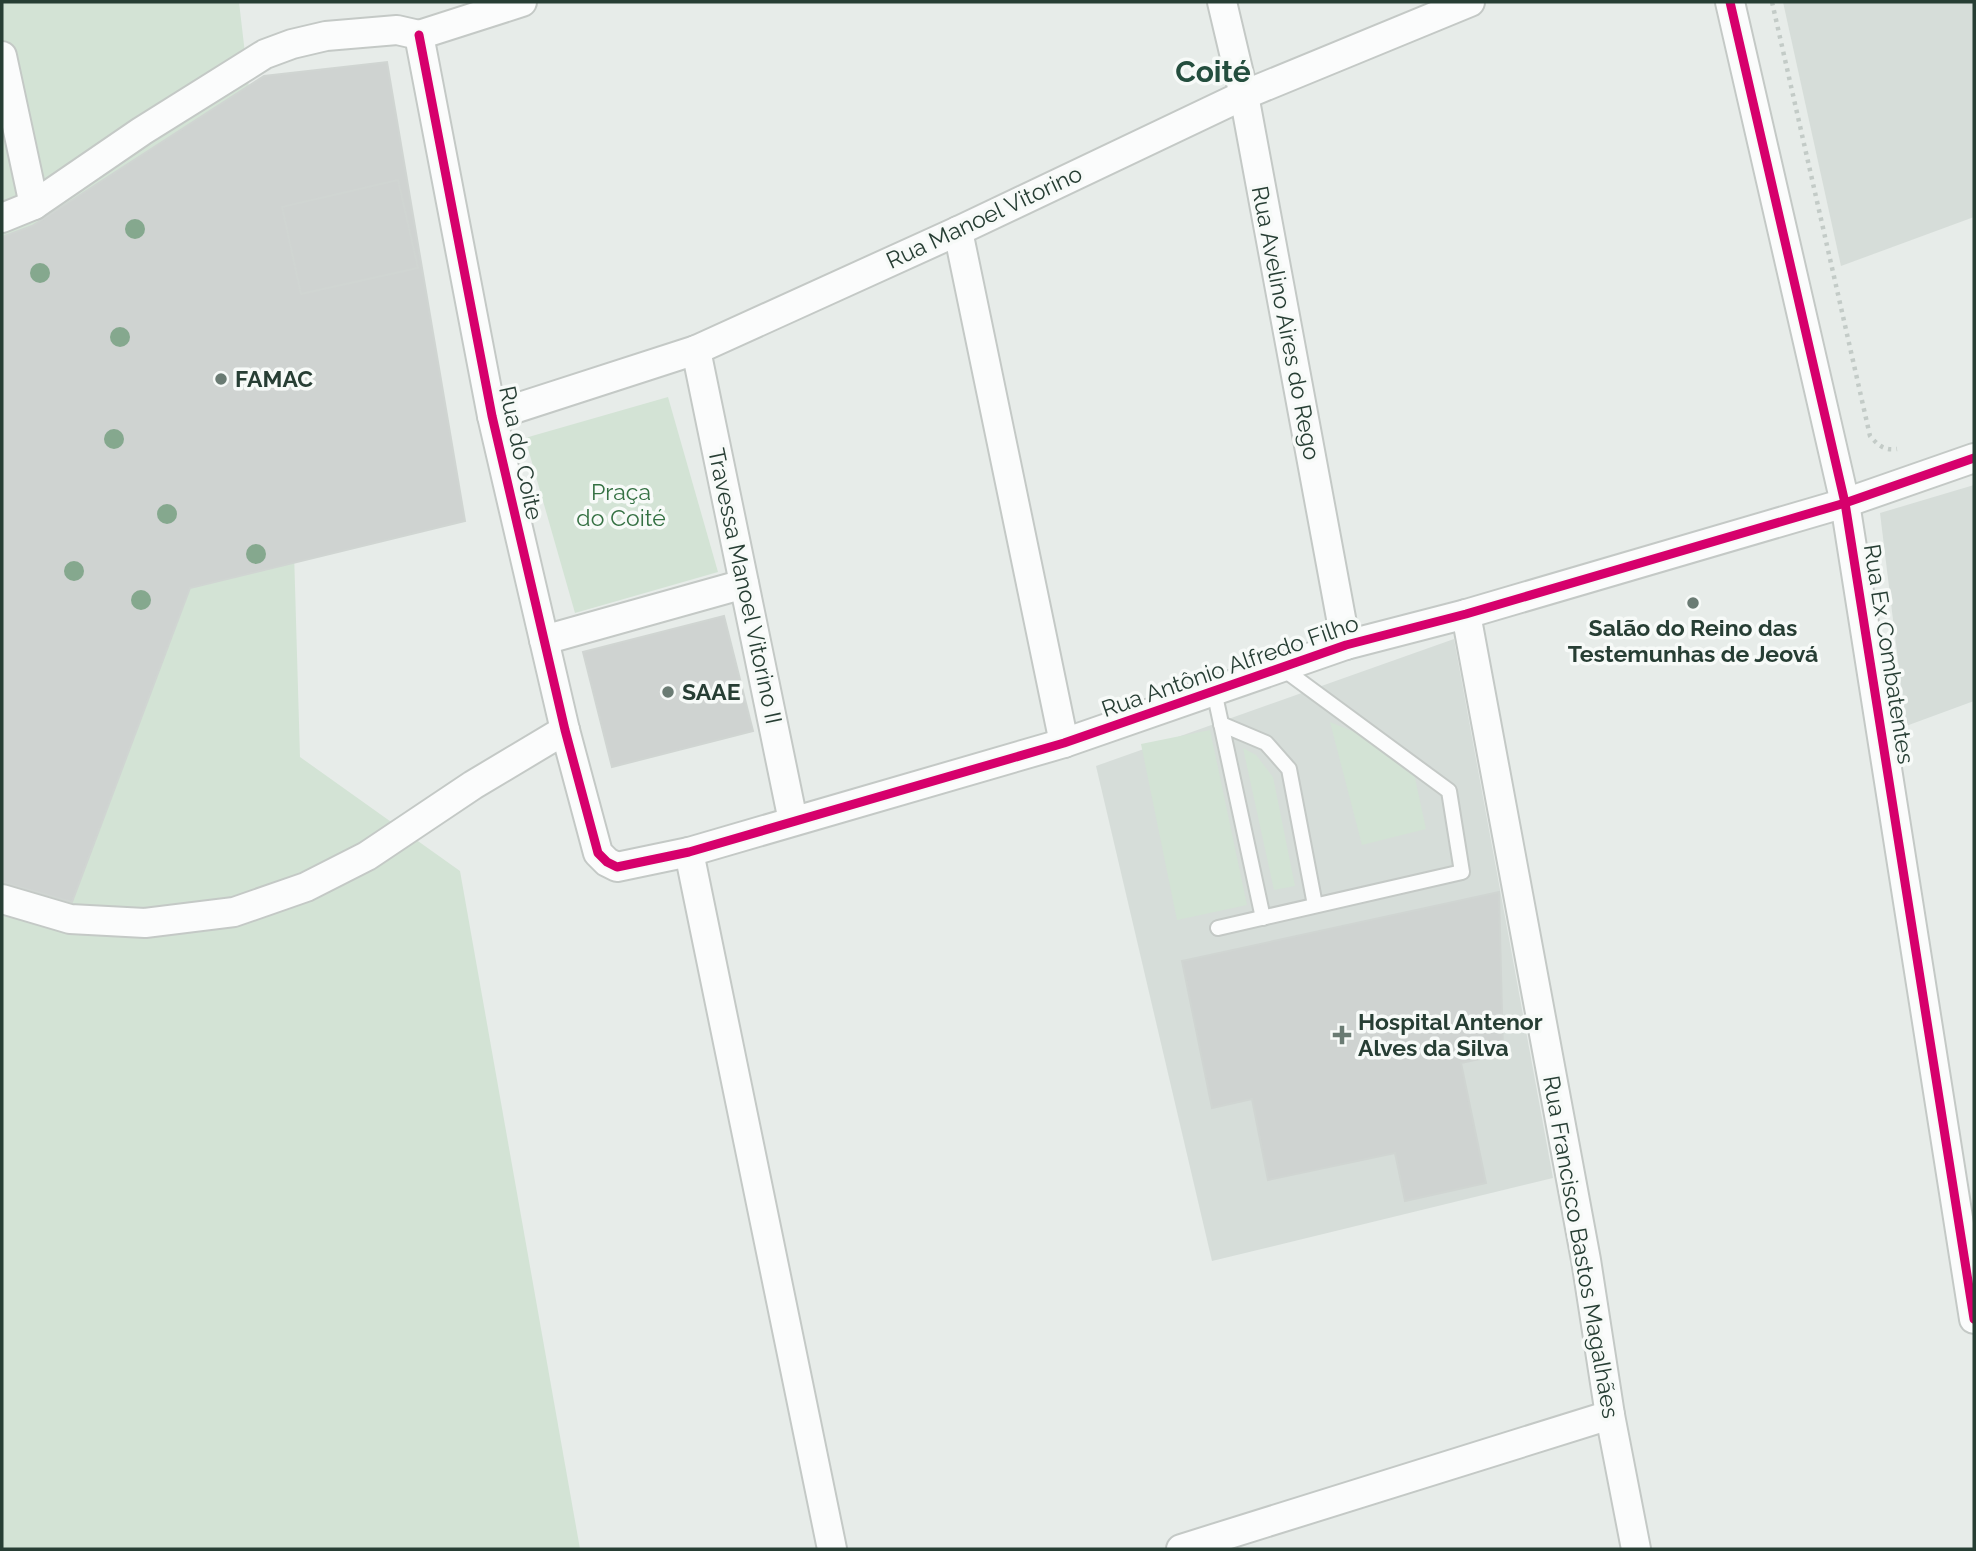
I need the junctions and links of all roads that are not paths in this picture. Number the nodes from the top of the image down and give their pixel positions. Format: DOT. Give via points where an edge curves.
graph roads {
  1 [pos="522,2"];
  2 [pos="1222,2"];
  3 [pos="1469,2"];
  4 [pos="1730,2"];
  5 [pos="419,35"];
  6 [pos="2,56"];
  7 [pos="1244,95"];
  8 [pos="34,205"];
  9 [pos="2,219"];
  10 [pos="958,231"];
  11 [pos="696,350"];
  12 [pos="492,416"];
  13 [pos="1974,458"];
  14 [pos="1845,503"];
  15 [pos="744,584"];
  16 [pos="1466,614"];
  17 [pos="544,640"];
  18 [pos="1346,645"];
  19 [pos="1282,668"];
  20 [pos="1214,691"];
  21 [pos="1221,724"];
  22 [pos="565,730"];
  23 [pos="1064,743"];
  24 [pos="793,821"];
  25 [pos="689,852"];
  26 [pos="617,867"];
  27 [pos="2,899"];
  28 [pos="1315,905"];
  29 [pos="1263,918"];
  30 [pos="1218,928"];
  31 [pos="1973,1304"];
  32 [pos="1611,1415"];
  33 [pos="832,1549"];
  34 [pos="1181,1549"];
  35 [pos="1636,1549"];
  1 -- 5 [label="street"];
  2 -- 7 [label="street, Rua Avelino Aires do Rego"];
  3 -- 7 [label="street, Rua Manoel Vitorino"];
  4 -- 14 [label="street, Rua Ex Combatentes"];
  5 -- 8 [label="street" via="397,30 326,36 265,54"];
  5 -- 12 [label="street, Rua do Coite"];
  6 -- 8 [label="street"];
  7 -- 10 [label="street, Rua Manoel Vitorino"];
  7 -- 18 [label="street, Rua Avelino Aires do Rego"];
  8 -- 9 [label="street"];
  10 -- 11 [label="street, Rua Manoel Vitorino"];
  10 -- 23 [label="street"];
  11 -- 12 [label="street, Rua Manoel Vitorino"];
  11 -- 15 [label="street, Travessa Manoel Vitorino II"];
  12 -- 17 [label="street, Rua do Coite"];
  13 -- 14 [label="street, Rua Antônio Alfredo Filho"];
  14 -- 16 [label="street, Rua Antônio Alfredo Filho"];
  14 -- 31 [label="street, Rua Ex Combatentes"];
  15 -- 17 [label="street"];
  15 -- 24 [label="street, Travessa Manoel Vitorino II"];
  16 -- 18 [label="street, Rua Antônio Alfredo Filho"];
  16 -- 32 [label="street, Rua Francisco Bastos Magalhães"];
  17 -- 22 [label="street, Rua do Coite"];
  18 -- 19 [label="street, Rua Antônio Alfredo Filho"];
  19 -- 20 [label="street, Rua Antônio Alfredo Filho"];
  19 -- 28 [label="lane" via="1449,790 1462,872"];
  20 -- 21 [label="lane"];
  20 -- 23 [label="street, Rua Antônio Alfredo Filho"];
  21 -- 28 [label="lane" via="1265,743 1289,769"];
  21 -- 29 [label="lane"];
  22 -- 26 [label="street, Rua do Coite" via="598,853"];
  22 -- 27 [label="street" via="367,856 306,887 234,912 145,923 70,919"];
  23 -- 24 [label="street, Rua Antônio Alfredo Filho"];
  24 -- 25 [label="street, Rua Antônio Alfredo Filho"];
  25 -- 26 [label="street, Rua Antônio Alfredo Filho"];
  25 -- 33 [label="street"];
  28 -- 29 [label="lane"];
  29 -- 30 [label="lane"];
  32 -- 34 [label="street"];
  32 -- 35 [label="street, Rua Francisco Bastos Magalhães"];
}
